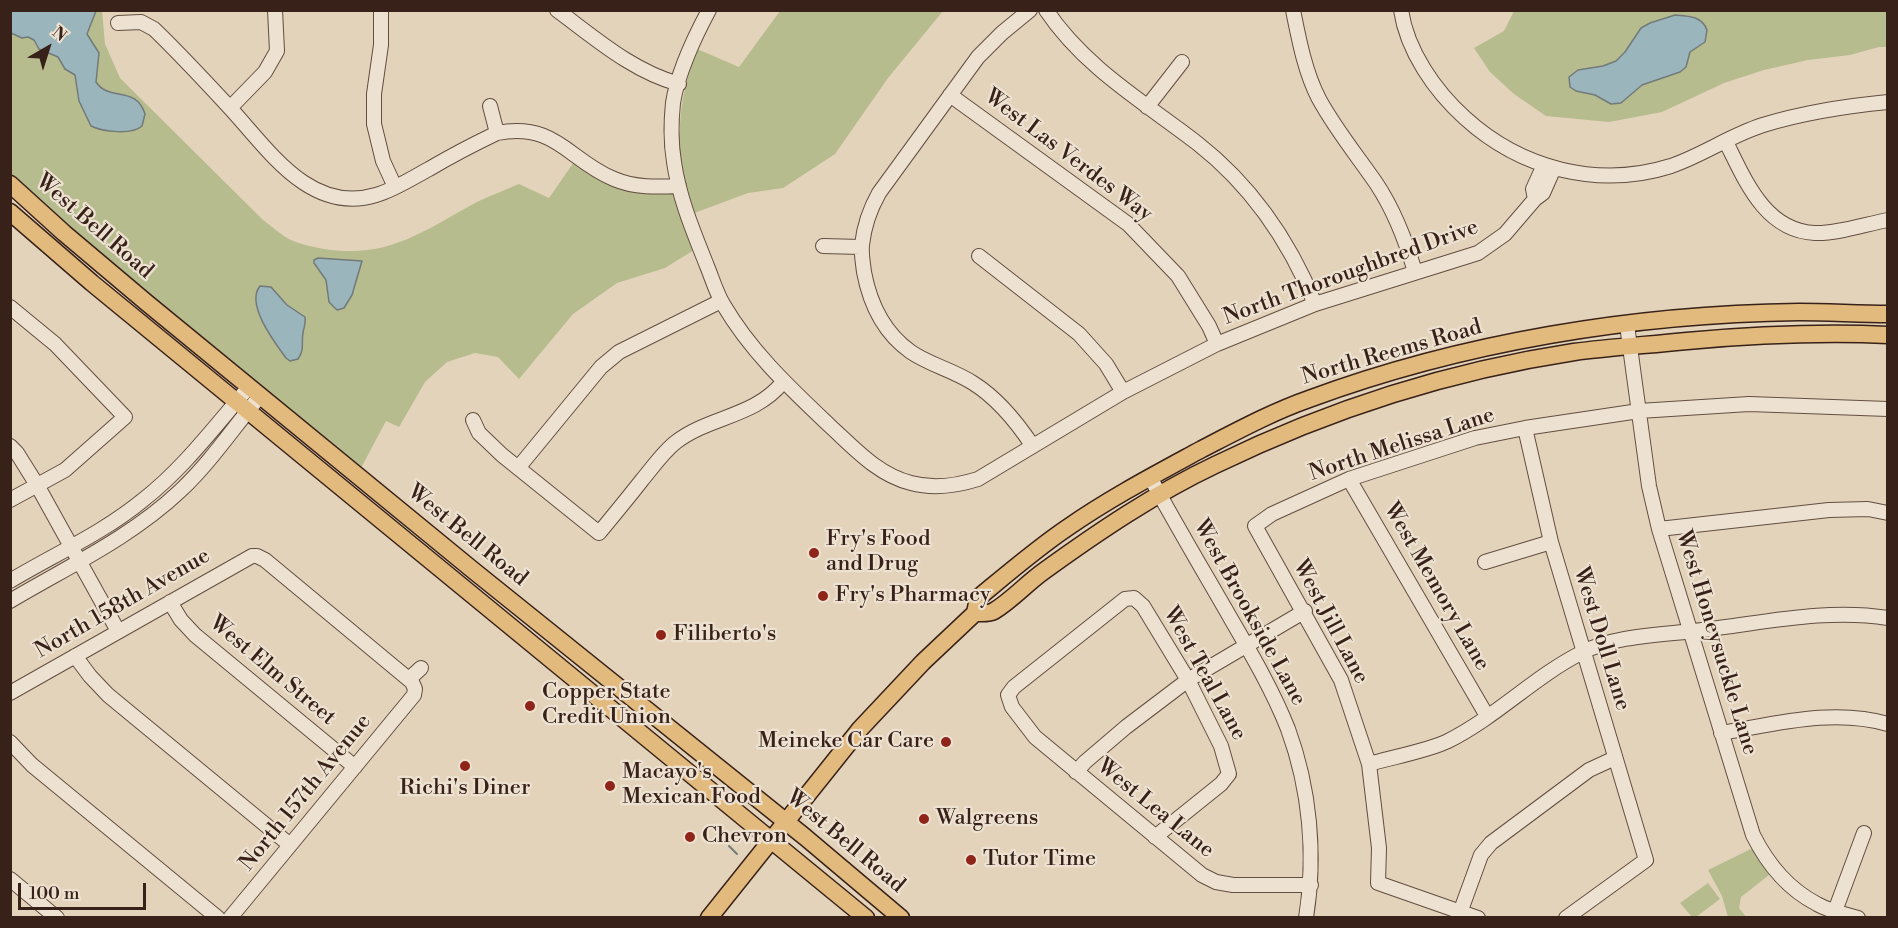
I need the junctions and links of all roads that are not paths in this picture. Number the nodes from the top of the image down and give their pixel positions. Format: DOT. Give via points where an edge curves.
graph roads {
  1 [pos="275,10"];
  2 [pos="381,10"];
  3 [pos="557,10"];
  4 [pos="709,10"];
  5 [pos="1030,10"];
  6 [pos="1046,10"];
  7 [pos="1293,10"];
  8 [pos="1401,10"];
  9 [pos="118,23"];
  10 [pos="1182,62"];
  11 [pos="679,84"];
  12 [pos="950,95"];
  13 [pos="1887,102"];
  14 [pos="490,106"];
  15 [pos="1147,107"];
  16 [pos="230,108"];
  17 [pos="497,133"];
  18 [pos="1726,142"];
  19 [pos="1549,167"];
  20 [pos="10,184"];
  21 [pos="679,186"];
  22 [pos="395,187"];
  23 [pos="10,212"];
  24 [pos="1887,220"];
  25 [pos="823,246"];
  26 [pos="861,247"];
  27 [pos="979,256"];
  28 [pos="1415,272"];
  29 [pos="721,301"];
  30 [pos="1315,304"];
  31 [pos="10,307"];
  32 [pos="1887,314"];
  33 [pos="1626,325"];
  34 [pos="1887,335"];
  35 [pos="1217,344"];
  36 [pos="1630,346"];
  37 [pos="783,382"];
  38 [pos="254,391"];
  39 [pos="1122,392"];
  40 [pos="242,406"];
  41 [pos="1887,409"];
  42 [pos="1639,411"];
  43 [pos="473,420"];
  44 [pos="1525,428"];
  45 [pos="1032,445"];
  46 [pos="10,446"];
  47 [pos="518,468"];
  48 [pos="1150,477"];
  49 [pos="1349,479"];
  50 [pos="37,486"];
  51 [pos="1160,495"];
  52 [pos="10,500"];
  53 [pos="1887,513"];
  54 [pos="1255,526"];
  55 [pos="1659,529"];
  56 [pos="1551,542"];
  57 [pos="71,547"];
  58 [pos="79,562"];
  59 [pos="1485,562"];
  60 [pos="10,581"];
  61 [pos="10,600"];
  62 [pos="170,602"];
  63 [pos="1305,611"];
  64 [pos="975,613"];
  65 [pos="1887,618"];
  66 [pos="118,631"];
  67 [pos="1689,632"];
  68 [pos="1246,646"];
  69 [pos="1583,652"];
  70 [pos="75,656"];
  71 [pos="421,668"];
  72 [pos="603,675"];
  73 [pos="409,679"];
  74 [pos="1188,680"];
  75 [pos="589,691"];
  76 [pos="10,693"];
  77 [pos="1008,695"];
  78 [pos="1487,716"];
  79 [pos="1887,723"];
  80 [pos="1721,733"];
  81 [pos="10,742"];
  82 [pos="1615,758"];
  83 [pos="1369,764"];
  84 [pos="355,766"];
  85 [pos="1076,772"];
  86 [pos="786,822"];
  87 [pos="1864,833"];
  88 [pos="1155,837"];
  89 [pos="771,840"];
  90 [pos="290,845"];
  91 [pos="10,879"];
  92 [pos="1311,885"];
  93 [pos="1461,910"];
  94 [pos="1835,911"];
  95 [pos="57,918"];
  96 [pos="218,918"];
  97 [pos="230,918"];
  98 [pos="709,918"];
  99 [pos="866,918"];
  100 [pos="901,918"];
  101 [pos="1306,918"];
  102 [pos="1478,918"];
  103 [pos="1566,918"];
  104 [pos="1858,918"];
  1 -- 16 [label="street" via="277,51 265,72"];
  2 -- 22 [label="street" via="374,124 383,161"];
  3 -- 11 [label="street" via="631,64"];
  4 -- 11 [label="street"];
  5 -- 12 [label="street" via="978,57"];
  6 -- 15 [label="street" via="1091,61"];
  7 -- 28 [label="street" via="1304,60 1318,96 1394,215"];
  8 -- 19 [label="street" via="1422,64 1451,105 1501,147"];
  9 -- 16 [label="street" via="141,22 154,29"];
  10 -- 15 [label="street"];
  11 -- 21 [label="street" via="673,103 673,133"];
  12 -- 26 [label="street" via="873,205"];
  12 -- 35 [label="street, West Las Verdes Way" via="1128,224 1178,276"];
  13 -- 18 [label="street" via="1781,120"];
  14 -- 17 [label="street"];
  15 -- 30 [label="street" via="1213,156 1251,194 1289,248"];
  16 -- 22 [label="street" via="280,165 303,184 330,197 375,196"];
  17 -- 21 [label="street" via="530,131 550,138 602,173 624,182"];
  17 -- 22 [label="street"];
  18 -- 19 [label="street" via="1653,171 1595,175"];
  18 -- 24 [label="street" via="1759,203 1795,229 1815,233"];
  19 -- 28 [label="street, North Thoroughbred Drive" via="1533,189 1535,199 1493,244 1460,260"];
  20 -- 38 [label="main road, West Bell Road"];
  21 -- 29 [label="street"];
  23 -- 40 [label="main road, West Bell Road"];
  25 -- 26 [label="street"];
  26 -- 45 [label="street" via="868,293 890,333 909,351 973,383 1016,421"];
  27 -- 39 [label="street" via="1079,334 1106,364"];
  28 -- 30 [label="street, North Thoroughbred Drive"];
  29 -- 37 [label="street" via="736,326"];
  29 -- 47 [label="street" via="619,352 601,367"];
  30 -- 35 [label="street, North Thoroughbred Drive"];
  31 -- 50 [label="street" via="56,344 125,417 65,470"];
  32 -- 33 [label="main road, North Reems Road" via="1798,312"];
  33 -- 36 [label="street, West Honeysuckle Lane"];
  33 -- 48 [label="main road, North Reems Road" via="1512,342 1418,363 1308,399"];
  34 -- 36 [label="main road, North Reems Road" via="1766,334"];
  35 -- 39 [label="street, North Thoroughbred Drive"];
  36 -- 42 [label="street, West Honeysuckle Lane"];
  36 -- 51 [label="main road, North Reems Road" via="1574,352 1473,372 1386,396 1308,423"];
  37 -- 45 [label="street, North Thoroughbred Drive" via="867,460 911,484 959,485 978,479"];
  37 -- 47 [label="street" via="760,404 676,442 599,533"];
  38 -- 40 [label="street"];
  38 -- 72 [label="main road, West Bell Road"];
  39 -- 45 [label="street, North Thoroughbred Drive"];
  40 -- 57 [label="street" via="153,492 119,519"];
  40 -- 58 [label="street" via="199,471 180,491 122,537"];
  40 -- 75 [label="main road, West Bell Road"];
  41 -- 42 [label="street, North Melissa Lane" via="1749,404"];
  42 -- 44 [label="street, North Melissa Lane"];
  42 -- 55 [label="street, West Honeysuckle Lane"];
  43 -- 47 [label="street" via="479,433"];
  44 -- 49 [label="street, North Melissa Lane" via="1475,438"];
  44 -- 56 [label="street, West Doll Lane"];
  46 -- 50 [label="street"];
  48 -- 51 [label="street, West Brookside Lane"];
  48 -- 64 [label="main road, North Reems Road" via="1065,529 1003,577 978,598"];
  49 -- 54 [label="street, North Melissa Lane" via="1272,514"];
  49 -- 78 [label="street, West Memory Lane"];
  50 -- 52 [label="street"];
  50 -- 57 [label="street"];
  51 -- 64 [label="main road, North Reems Road" via="1063,557 992,613"];
  51 -- 68 [label="street, West Brookside Lane"];
  53 -- 55 [label="street" via="1868,509 1829,510"];
  54 -- 63 [label="street, West Jill Lane"];
  55 -- 67 [label="street, West Honeysuckle Lane"];
  56 -- 59 [label="street"];
  56 -- 69 [label="street, West Doll Lane"];
  57 -- 58 [label="street"];
  57 -- 60 [label="street"];
  58 -- 61 [label="street"];
  58 -- 66 [label="street"];
  62 -- 66 [label="street, North 158th Avenue"];
  62 -- 73 [label="street, North 158th Avenue" via="248,557 257,556"];
  62 -- 84 [label="street, West Elm Street" via="195,635"];
  63 -- 68 [label="street"];
  63 -- 83 [label="street, West Jill Lane" via="1341,680"];
  64 -- 86 [label="main road, North Reems Road" via="883,703"];
  65 -- 67 [label="street" via="1821,615"];
  66 -- 70 [label="street, North 158th Avenue"];
  67 -- 69 [label="street" via="1633,638"];
  67 -- 80 [label="street, West Honeysuckle Lane"];
  68 -- 74 [label="street"];
  68 -- 92 [label="street, West Brookside Lane" via="1287,729 1299,767 1308,809"];
  69 -- 78 [label="street" via="1552,669"];
  69 -- 82 [label="street, West Doll Lane"];
  70 -- 76 [label="street, North 158th Avenue"];
  70 -- 90 [label="street" via="108,695"];
  71 -- 73 [label="street"];
  72 -- 75 [label="main road"];
  72 -- 86 [label="main road, West Bell Road"];
  73 -- 84 [label="street, North 157th Avenue" via="416,689 414,695"];
  74 -- 77 [label="street, West Teal Lane" via="1143,606 1134,598 1125,599 1069,641"];
  74 -- 85 [label="street" via="1126,727"];
  74 -- 88 [label="street, West Teal Lane" via="1221,747 1229,774"];
  75 -- 89 [label="main road, West Bell Road"];
  77 -- 85 [label="street, West Lea Lane" via="1012,707 1035,737"];
  78 -- 83 [label="street" via="1446,742"];
  79 -- 80 [label="street" via="1824,717"];
  80 -- 94 [label="street, West Honeysuckle Lane" via="1758,846 1789,885"];
  81 -- 96 [label="street" via="32,765"];
  82 -- 93 [label="street" via="1589,770 1491,843 1481,855"];
  82 -- 103 [label="street, West Doll Lane" via="1646,860"];
  83 -- 93 [label="street, West Jill Lane" via="1379,848 1378,883"];
  84 -- 90 [label="street, North 157th Avenue"];
  85 -- 88 [label="street, West Lea Lane"];
  86 -- 89 [label="main road, North Reems Road"];
  86 -- 100 [label="main road, West Bell Road"];
  87 -- 94 [label="street"];
  88 -- 92 [label="street, West Lea Lane" via="1216,882"];
  89 -- 98 [label="main road, North Reems Road"];
  89 -- 99 [label="main road, West Bell Road"];
  90 -- 97 [label="street, North 157th Avenue"];
  91 -- 95 [label="street"];
  92 -- 101 [label="street, West Brookside Lane"];
  93 -- 102 [label="street"];
  94 -- 104 [label="street, West Honeysuckle Lane"];
}
